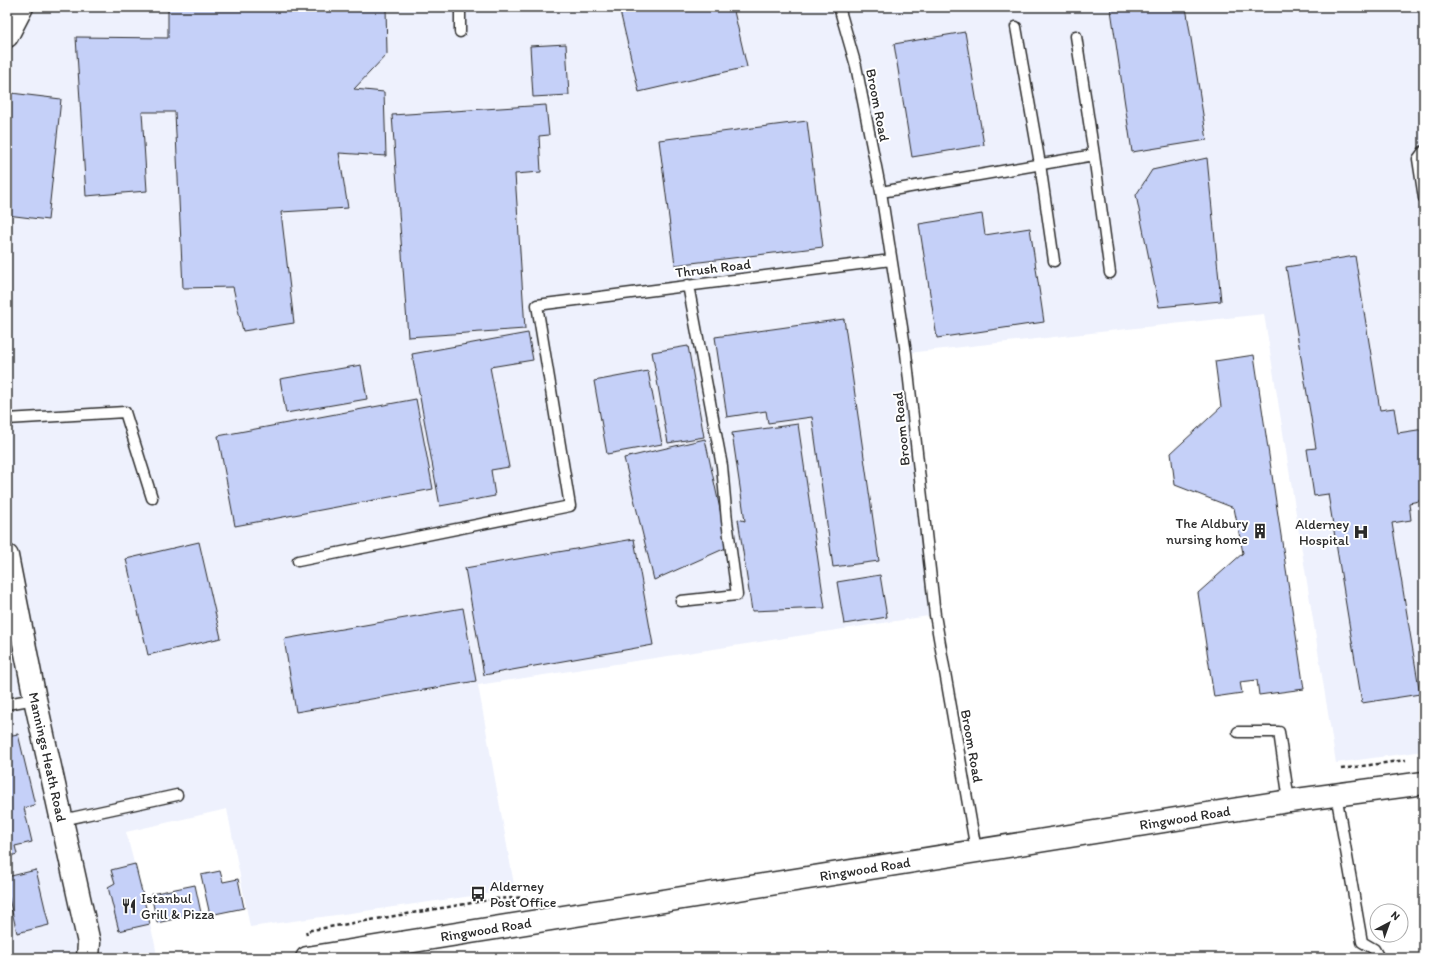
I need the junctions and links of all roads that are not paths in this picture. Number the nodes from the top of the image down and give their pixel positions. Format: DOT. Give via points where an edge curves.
graph roads {
  1 [pos="22,7"];
  2 [pos="460,7"];
  3 [pos="840,7"];
  4 [pos="1016,27"];
  5 [pos="460,32"];
  6 [pos="8,33"];
  7 [pos="1076,36"];
  8 [pos="1424,152"];
  9 [pos="1094,155"];
  10 [pos="1040,164"];
  11 [pos="881,192"];
  12 [pos="1424,198"];
  13 [pos="892,260"];
  14 [pos="1054,261"];
  15 [pos="1110,273"];
  16 [pos="688,285"];
  17 [pos="7,419"];
  18 [pos="152,498"];
  19 [pos="7,556"];
  20 [pos="298,560"];
  21 [pos="681,601"];
  22 [pos="35,699"];
  23 [pos="7,704"];
  24 [pos="1238,732"];
  25 [pos="1424,783"];
  26 [pos="1336,794"];
  27 [pos="177,795"];
  28 [pos="1289,801"];
  29 [pos="62,820"];
  30 [pos="976,850"];
  31 [pos="88,958"];
  32 [pos="307,958"];
  33 [pos="1379,958"];
  1 -- 6 [label="main road"];
  2 -- 5 [label="lane"];
  3 -- 11 [label="lane, Broom Road" via="856,66"];
  4 -- 10 [label="lane"];
  7 -- 9 [label="lane"];
  8 -- 12 [label="lane" via="1418,159"];
  9 -- 10 [label="lane"];
  9 -- 15 [label="lane"];
  10 -- 11 [label="lane"];
  10 -- 14 [label="lane"];
  11 -- 13 [label="lane, Broom Road"];
  13 -- 16 [label="lane, Thrush Road"];
  13 -- 30 [label="lane, Broom Road" via="906,353 935,615"];
  16 -- 20 [label="lane, Thrush Road" via="538,305 570,506"];
  16 -- 21 [label="lane" via="722,466 738,595"];
  17 -- 18 [label="lane" via="125,412"];
  19 -- 22 [label="main road, Mannings Heath Road"];
  22 -- 23 [label="lane"];
  22 -- 29 [label="main road, Mannings Heath Road"];
  24 -- 28 [label="lane" via="1279,732"];
  25 -- 26 [label="main road, Ringwood Road"];
  26 -- 28 [label="main road, Ringwood Road"];
  26 -- 33 [label="lane" via="1362,942 1374,949"];
  27 -- 29 [label="lane"];
  28 -- 30 [label="main road, Ringwood Road"];
  29 -- 31 [label="main road, Mannings Heath Road" via="89,943"];
  30 -- 32 [label="main road, Ringwood Road"];
}
